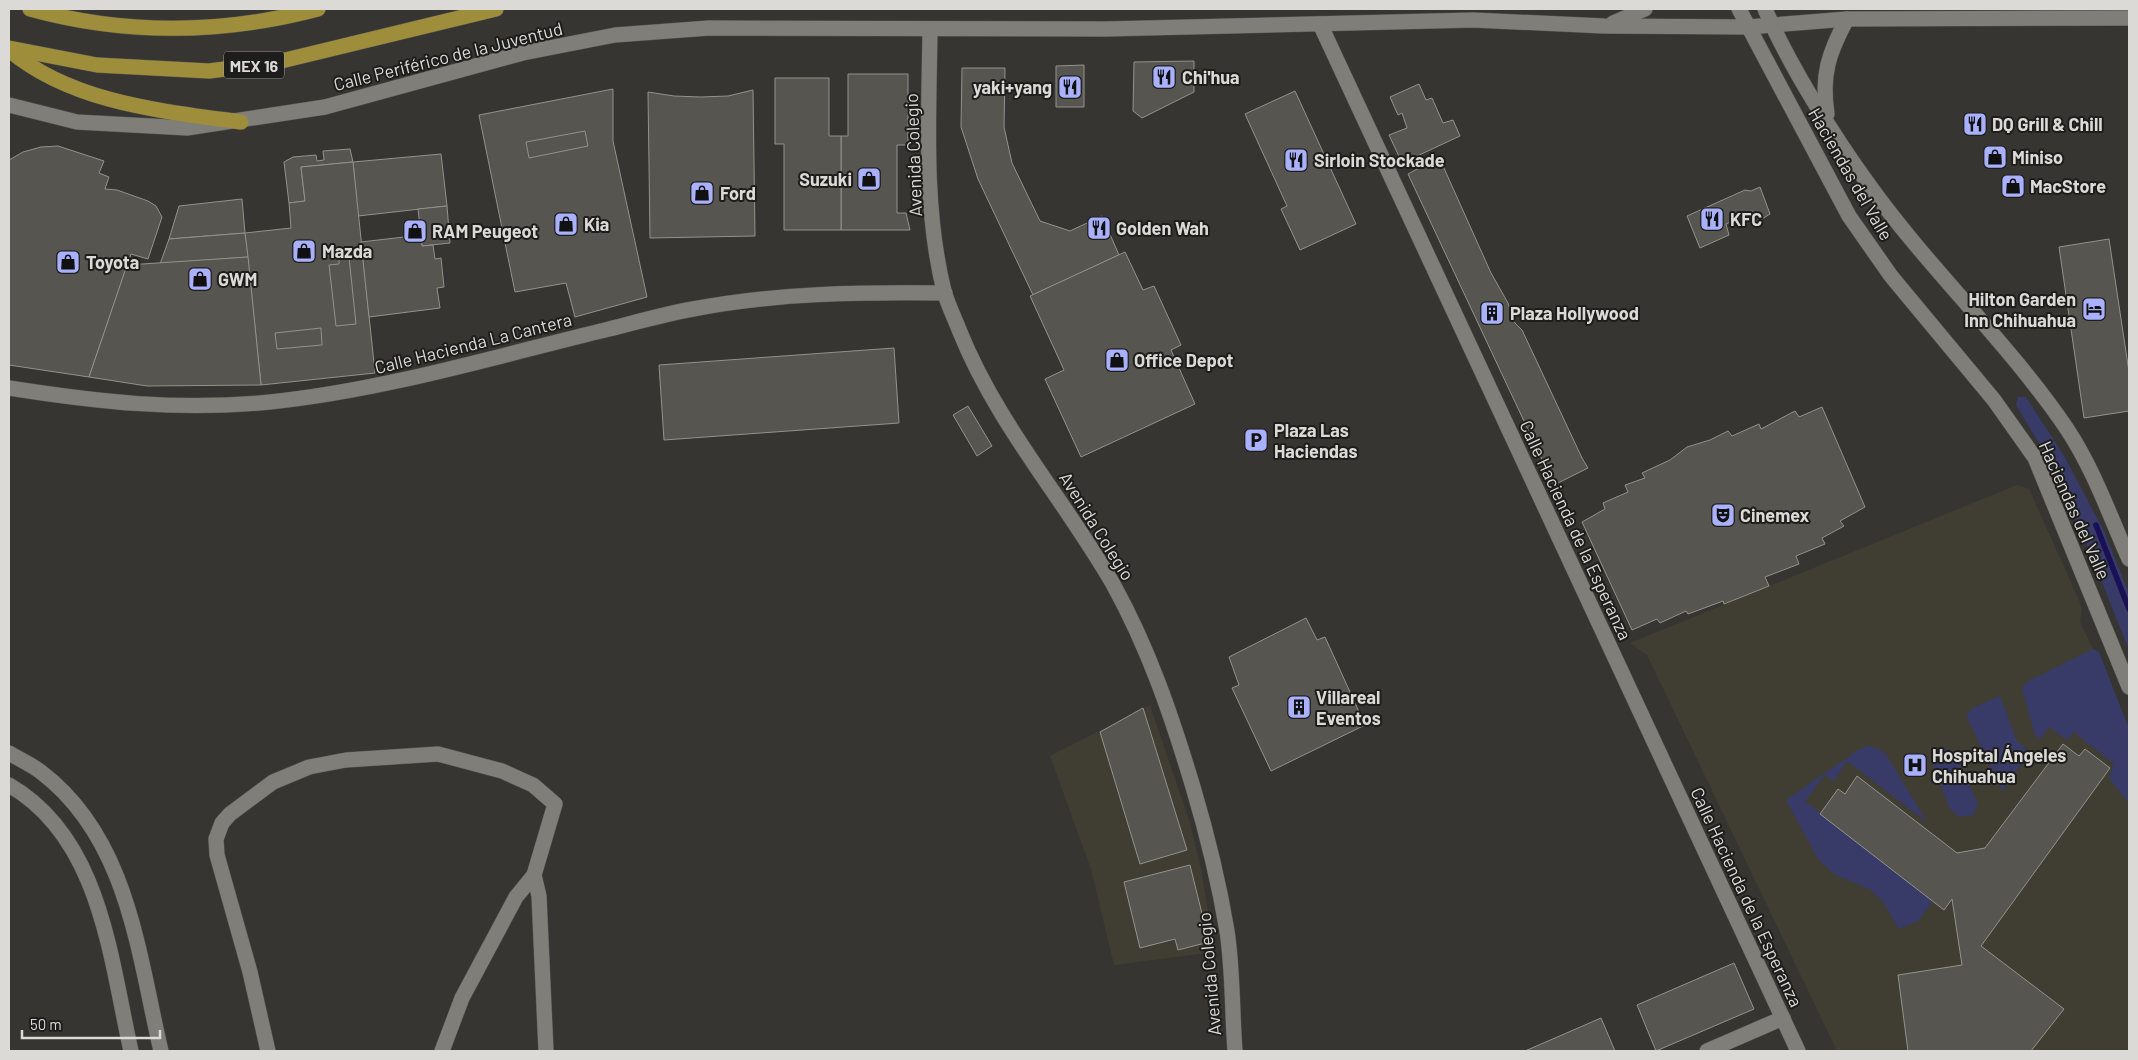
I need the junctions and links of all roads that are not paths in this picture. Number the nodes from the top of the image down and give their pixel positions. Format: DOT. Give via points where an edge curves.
graph roads {
  1 [pos="30,9"];
  2 [pos="318,9"];
  3 [pos="496,9"];
  4 [pos="1644,9"];
  5 [pos="1739,9"];
  6 [pos="1766,9"];
  7 [pos="1821,9"];
  8 [pos="2129,18"];
  9 [pos="1840,20"];
  10 [pos="1320,24"];
  11 [pos="1604,26"];
  12 [pos="1773,26"];
  13 [pos="1748,27"];
  14 [pos="930,30"];
  15 [pos="9,49"];
  16 [pos="1810,92"];
  17 [pos="1790,104"];
  18 [pos="9,105"];
  19 [pos="242,122"];
  20 [pos="1828,122"];
  21 [pos="944,292"];
  22 [pos="9,388"];
  23 [pos="2129,559"];
  24 [pos="2129,687"];
  25 [pos="9,753"];
  26 [pos="9,785"];
  27 [pos="534,875"];
  28 [pos="1783,1018"];
  29 [pos="132,1051"];
  30 [pos="161,1051"];
  31 [pos="268,1051"];
  32 [pos="442,1051"];
  33 [pos="546,1051"];
  34 [pos="1235,1051"];
  35 [pos="1707,1051"];
  36 [pos="1798,1051"];
  1 -- 2 [label="highway, MEX 16" via="98,23 160,29 227,27"];
  3 -- 15 [label="highway, MEX 16" via="273,62 209,71 97,66"];
  4 -- 11 [label="street"];
  5 -- 13 [label="street, Haciendas del Valle"];
  6 -- 12 [label="street, Haciendas del Valle"];
  7 -- 9 [label="street"];
  8 -- 9 [label="street"];
  9 -- 12 [label="street"];
  9 -- 20 [label="street" via="1825,76"];
  10 -- 11 [label="street, Calle Periférico de la Juventud" via="1473,20"];
  10 -- 14 [label="street, Calle Periférico de la Juventud" via="1106,30"];
  10 -- 28 [label="street, Calle Hacienda de la Esperanza"];
  11 -- 13 [label="street, Calle Periférico de la Juventud"];
  12 -- 13 [label="street, Calle Periférico de la Juventud"];
  12 -- 16 [label="street, Haciendas del Valle"];
  13 -- 17 [label="street, Haciendas del Valle"];
  14 -- 19 [label="street, Calle Periférico de la Juventud" via="709,28 615,35 523,53 325,107"];
  14 -- 21 [label="street, Avenida Colegio" via="932,215"];
  15 -- 19 [label="highway" via="28,66 62,83 127,103"];
  16 -- 17 [label="street"];
  16 -- 20 [label="street, Haciendas del Valle"];
  17 -- 24 [label="street, Haciendas del Valle" via="1849,216 1868,244 1994,400 2035,458"];
  18 -- 19 [label="street, Calle Periférico de la Juventud" via="77,122 187,128"];
  20 -- 23 [label="street, Haciendas del Valle" via="1869,185 2005,347 2067,429"];
  21 -- 22 [label="street, Calle Hacienda La Cantera" via="822,293 755,298 691,309 355,391 268,402 187,407 107,403"];
  21 -- 34 [label="street, Avenida Colegio" via="971,358 1000,411 1059,497 1145,645 1173,720 1206,833 1228,933"];
  25 -- 30 [label="street" via="41,772 64,794 92,825 111,859 130,918"];
  26 -- 29 [label="street" via="56,826 77,857 91,886"];
  27 -- 31 [label="street" via="555,804 533,785 502,771 438,754 380,756 309,767 272,782 230,814 222,823 216,839 217,855"];
  27 -- 32 [label="street" via="516,897 467,989"];
  27 -- 33 [label="street" via="539,896"];
  28 -- 35 [label="street"];
  28 -- 36 [label="street, Calle Hacienda de la Esperanza"];
}
